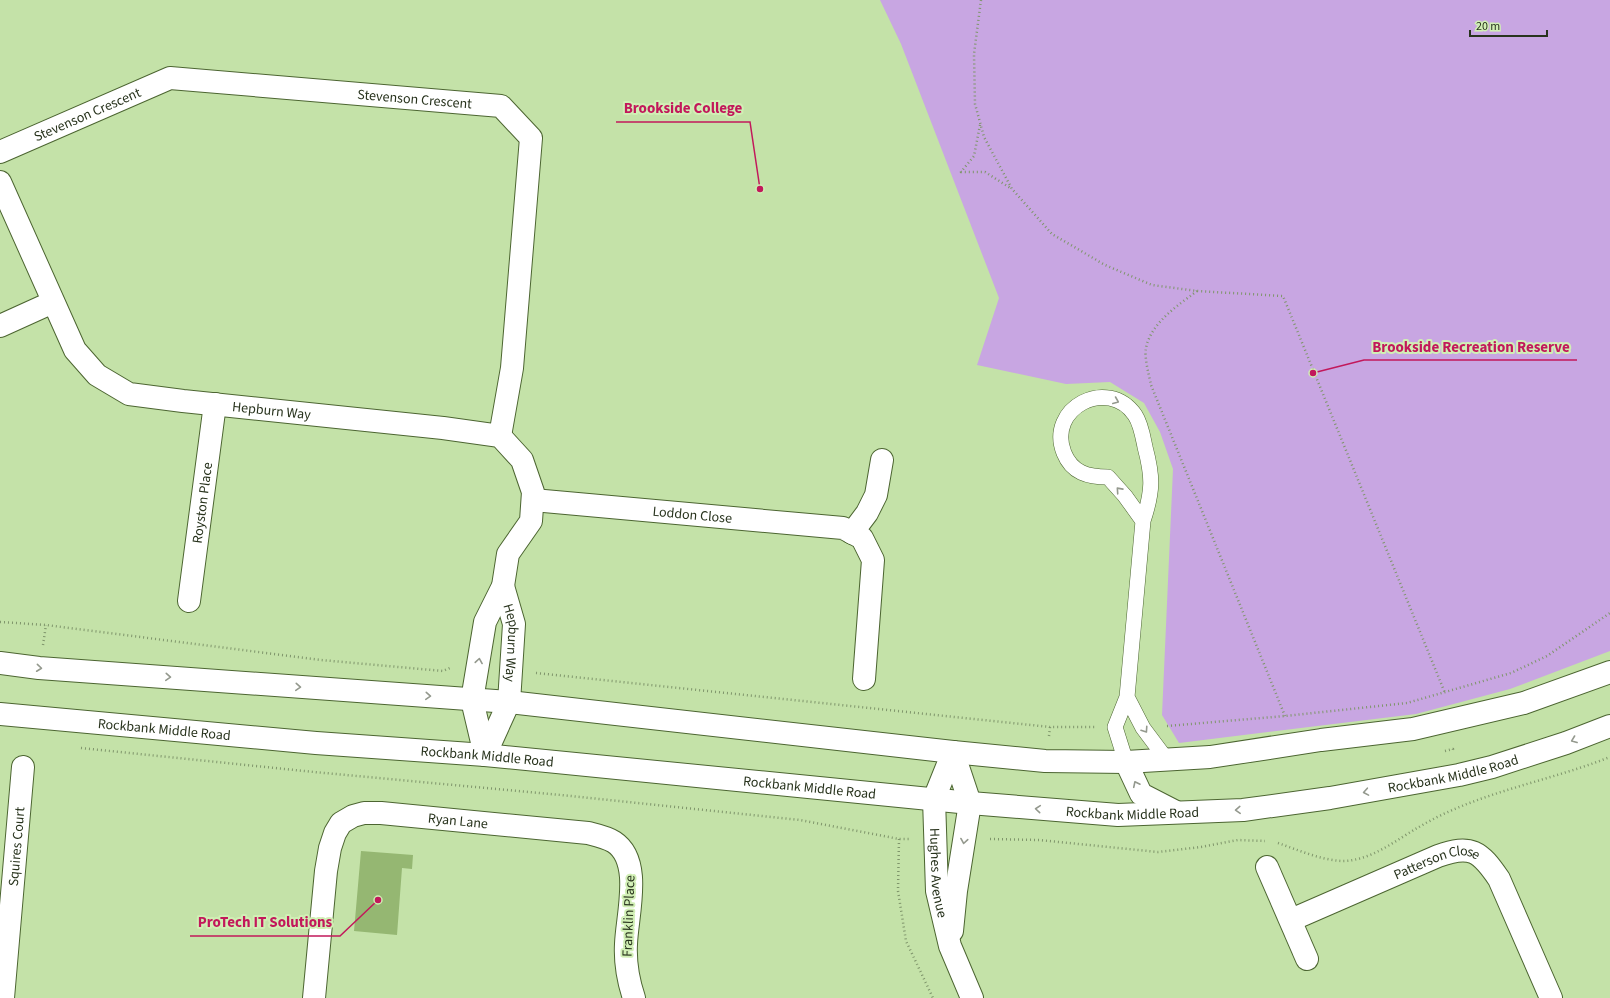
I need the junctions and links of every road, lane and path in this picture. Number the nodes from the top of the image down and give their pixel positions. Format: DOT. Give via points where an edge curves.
graph roads {
  1 [pos="981,0"];
  2 [pos="980,123"];
  3 [pos="0,152"];
  4 [pos="0,182"];
  5 [pos="1012,189"];
  6 [pos="1197,291"];
  7 [pos="53,302"];
  8 [pos="0,326"];
  9 [pos="215,404"];
  10 [pos="500,436"];
  11 [pos="882,460"];
  12 [pos="533,500"];
  13 [pos="1143,521"];
  14 [pos="852,533"];
  15 [pos="503,586"];
  16 [pos="189,602"];
  17 [pos="1610,613"];
  18 [pos="0,622"];
  19 [pos="321,660"];
  20 [pos="0,663"];
  21 [pos="455,666"];
  22 [pos="534,672"];
  23 [pos="1610,672"];
  24 [pos="864,679"];
  25 [pos="318,688"];
  26 [pos="1446,693"];
  27 [pos="1127,697"];
  28 [pos="472,700"];
  29 [pos="509,702"];
  30 [pos="0,714"];
  31 [pos="1285,716"];
  32 [pos="1610,726"];
  33 [pos="1116,727"];
  34 [pos="1143,728"];
  35 [pos="316,743"];
  36 [pos="953,752"];
  37 [pos="485,754"];
  38 [pos="1167,760"];
  39 [pos="1126,762"];
  40 [pos="23,767"];
  41 [pos="314,772"];
  42 [pos="934,799"];
  43 [pos="970,803"];
  44 [pos="1177,813"];
  45 [pos="588,833"];
  46 [pos="899,839"];
  47 [pos="1267,867"];
  48 [pos="1291,920"];
  49 [pos="950,946"];
  50 [pos="1308,959"];
  51 [pos="3,998"];
  52 [pos="314,998"];
  53 [pos="634,998"];
  54 [pos="933,998"];
  55 [pos="972,998"];
  56 [pos="1551,998"];
  1 -- 2 [label="path" via="974,54 975,104"];
  2 -- 5 [label="path" via="984,137"];
  2 -- 5 [label="path" via="974,156 961,172 985,172"];
  3 -- 10 [label="street, Stevenson Crescent" via="170,78 501,106 531,138 512,368"];
  4 -- 7 [label="street, Hepburn Way"];
  5 -- 6 [label="path" via="1052,234 1105,265 1152,285"];
  6 -- 26 [label="path" via="1283,296"];
  6 -- 31 [label="path" via="1170,311 1151,334 1146,349 1151,385"];
  7 -- 8 [label="street"];
  7 -- 9 [label="street, Hepburn Way" via="75,350 97,375 129,394"];
  9 -- 10 [label="street, Hepburn Way"];
  9 -- 16 [label="street, Royston Place"];
  10 -- 12 [label="street, Hepburn Way" via="522,460 533,492"];
  11 -- 14 [label="street" via="876,495"];
  12 -- 14 [label="street, Loddon Close" via="843,528"];
  12 -- 15 [label="street, Hepburn Way" via="531,521 508,554"];
  13 -- 13 [label="lane, one-way" via="1108,478 1092,477 1078,471 1067,460 1061,445 1061,429 1068,415 1079,404 1094,398 1109,398 1124,404 1135,416 1151,470 1150,499"];
  13 -- 27 [label="lane"];
  14 -- 24 [label="street, Loddon Close" via="862,538 873,560"];
  28 -- 15 [label="street, Hepburn Way, one-way" via="485,622"];
  15 -- 29 [label="street, Hepburn Way" via="514,624"];
  17 -- 26 [label="path" via="1547,656 1511,673"];
  18 -- 19 [label="path" via="46,625"];
  19 -- 21 [label="path" via="443,671"];
  19 -- 25 [label="path"];
  20 -- 25 [label="street, one-way"];
  22 -- 33 [label="path" via="1050,727"];
  23 -- 38 [label="street" via="1524,704 1413,729 1210,757"];
  25 -- 28 [label="street, one-way"];
  26 -- 31 [label="path" via="1407,703"];
  27 -- 33 [label="lane"];
  27 -- 34 [label="lane"];
  28 -- 29 [label="street"];
  28 -- 37 [label="street"];
  29 -- 36 [label="street"];
  29 -- 37 [label="street"];
  30 -- 35 [label="street, Rockbank Middle Road"];
  31 -- 34 [label="path"];
  32 -- 44 [label="street, Rockbank Middle Road, one-way" via="1492,767 1458,775 1322,800 1243,810"];
  33 -- 39 [label="lane"];
  34 -- 38 [label="lane, one-way"];
  35 -- 37 [label="street, Rockbank Middle Road"];
  35 -- 41 [label="path"];
  36 -- 39 [label="street" via="1045,761"];
  36 -- 42 [label="street"];
  36 -- 43 [label="street"];
  37 -- 42 [label="street, Rockbank Middle Road"];
  38 -- 39 [label="street"];
  44 -- 39 [label="street, one-way" via="1141,794"];
  40 -- 51 [label="street, Squires Court"];
  42 -- 43 [label="street, Rockbank Middle Road"];
  42 -- 49 [label="street, Hughes Avenue" via="937,891"];
  44 -- 43 [label="street, Rockbank Middle Road, one-way" via="1118,815"];
  43 -- 49 [label="street, Hughes Avenue, one-way"];
  45 -- 52 [label="street, Ryan Lane" via="381,813 364,813 341,823 330,848 326,871"];
  45 -- 53 [label="street, Franklin Place" via="614,842 630,866 632,881 626,967"];
  46 -- 54 [label="path" via="898,891 906,941"];
  47 -- 48 [label="street"];
  48 -- 50 [label="street"];
  48 -- 56 [label="street, Patterson Close" via="1438,856 1455,850 1465,850 1478,854 1499,879"];
  49 -- 55 [label="street, Hughes Avenue"];
}
